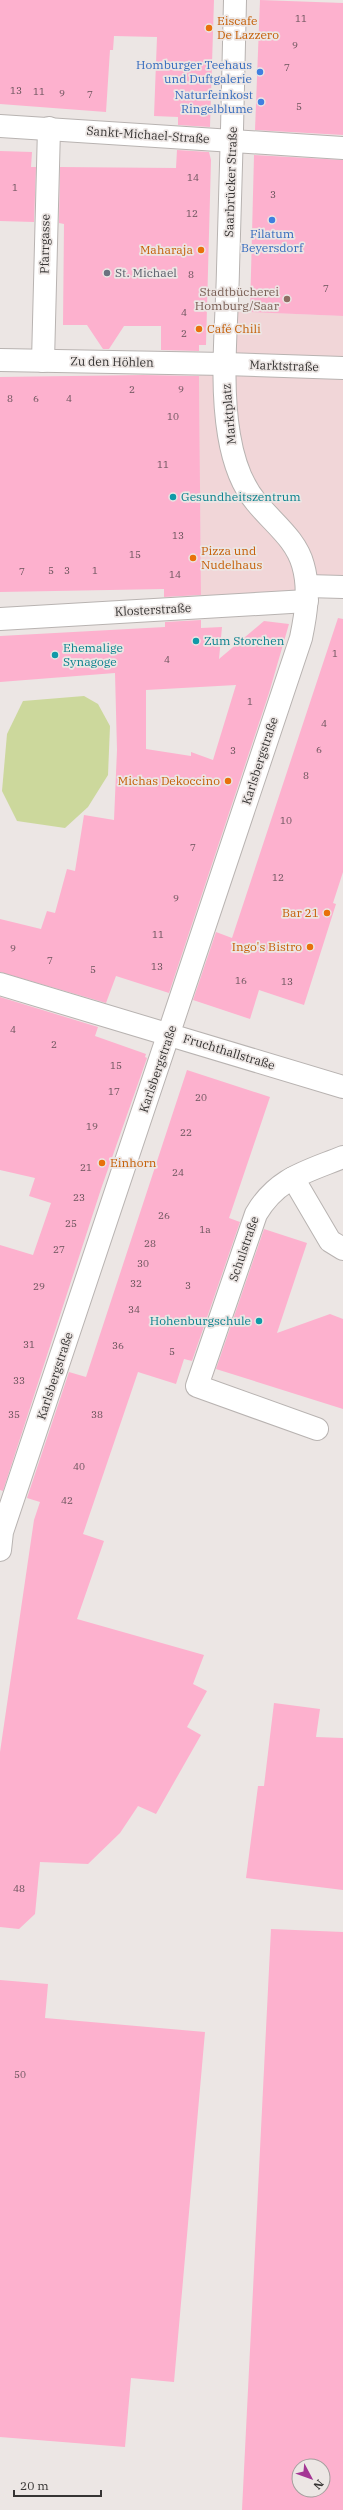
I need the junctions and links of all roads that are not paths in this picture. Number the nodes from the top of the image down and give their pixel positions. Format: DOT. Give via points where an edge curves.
graph roads {
  1 [pos="235,0"];
  2 [pos="0,126"];
  3 [pos="49,128"];
  4 [pos="232,142"];
  5 [pos="343,148"];
  6 [pos="0,360"];
  7 [pos="43,361"];
  8 [pos="225,364"];
  9 [pos="343,368"];
  10 [pos="343,587"];
  11 [pos="307,594"];
  12 [pos="0,619"];
  13 [pos="0,984"];
  14 [pos="169,1034"];
  15 [pos="343,1087"];
  16 [pos="343,1157"];
  17 [pos="293,1178"];
  18 [pos="343,1249"];
  19 [pos="317,1429"];
  20 [pos="0,1550"];
  1 -- 4 [label="street, Saarbrücker Straße"];
  2 -- 3 [label="street, Sankt-Michael-Straße"];
  3 -- 4 [label="street, Sankt-Michael-Straße"];
  3 -- 7 [label="street, Pfarrgasse"];
  4 -- 5 [label="street, Sankt-Michael-Straße"];
  4 -- 8 [label="street, Saarbrücker Straße"];
  6 -- 7 [label="street, Zu den Höhlen"];
  7 -- 8 [label="street, Zu den Höhlen"];
  8 -- 9 [label="street, Marktstraße"];
  8 -- 11 [label="street, Marktplatz" via="228,433 237,469 256,502 288,536 297,550 303,566"];
  10 -- 11 [label="street, Klosterstraße"];
  11 -- 12 [label="street, Klosterstraße"];
  11 -- 14 [label="street, Karlsbergstraße" via="301,638"];
  13 -- 14 [label="street, Fruchthallstraße"];
  14 -- 15 [label="street, Fruchthallstraße"];
  14 -- 20 [label="street, Karlsbergstraße" via="2,1532"];
  16 -- 17 [label="street, Schulstraße"];
  17 -- 18 [label="street" via="330,1242"];
  17 -- 19 [label="street, Schulstraße" via="266,1197 256,1214 197,1386"];
}
